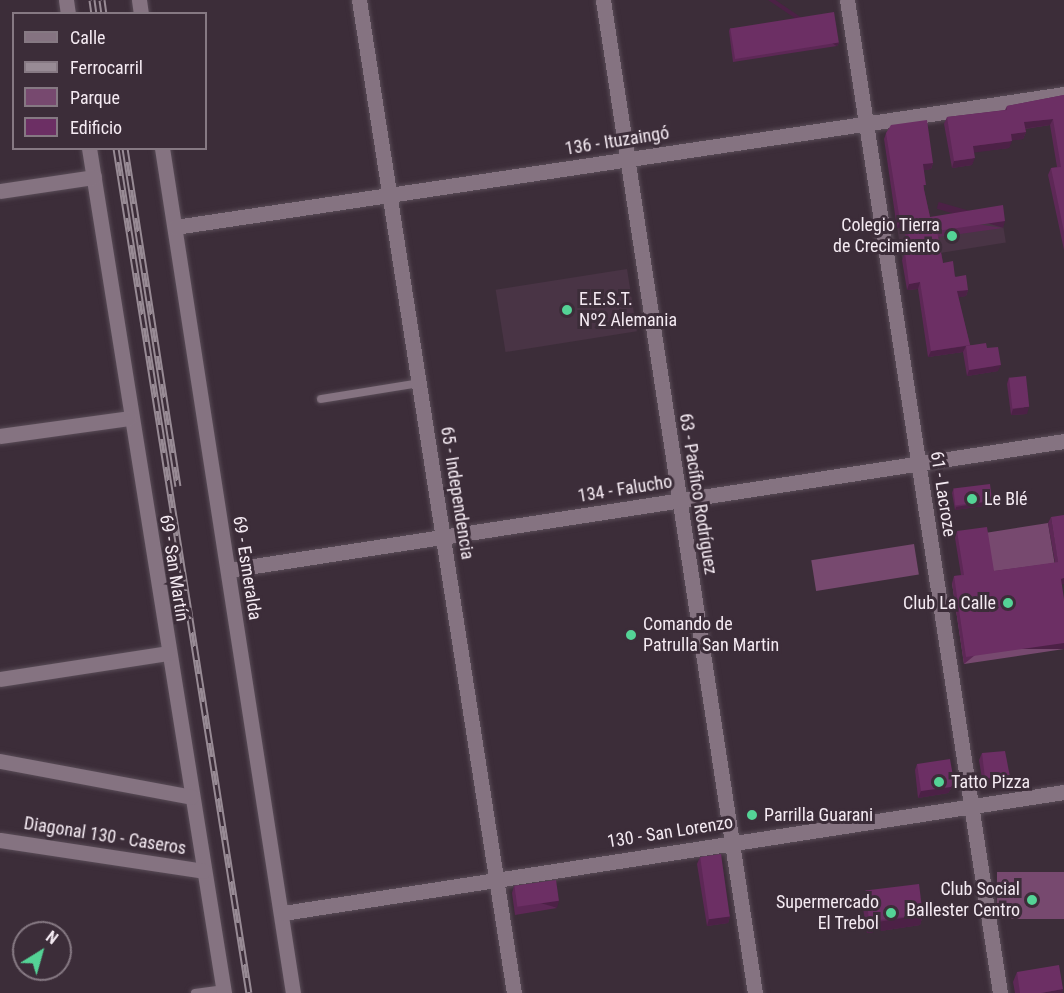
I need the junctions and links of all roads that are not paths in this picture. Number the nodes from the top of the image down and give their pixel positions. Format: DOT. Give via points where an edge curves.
graph roads {
  1 [pos="359,0"];
  2 [pos="603,0"];
  3 [pos="847,0"];
  4 [pos="1064,94"];
  5 [pos="865,122"];
  6 [pos="89,150"];
  7 [pos="162,150"];
  8 [pos="628,159"];
  9 [pos="94,177"];
  10 [pos="0,191"];
  11 [pos="388,194"];
  12 [pos="175,227"];
  13 [pos="420,383"];
  14 [pos="321,399"];
  15 [pos="129,418"];
  16 [pos="0,436"];
  17 [pos="1064,441"];
  18 [pos="918,463"];
  19 [pos="679,500"];
  20 [pos="444,539"];
  21 [pos="228,570"];
  22 [pos="168,653"];
  23 [pos="0,679"];
  24 [pos="0,761"];
  25 [pos="1064,792"];
  26 [pos="192,797"];
  27 [pos="970,807"];
  28 [pos="0,840"];
  29 [pos="731,842"];
  30 [pos="204,871"];
  31 [pos="498,880"];
  32 [pos="283,913"];
  33 [pos="224,991"];
  34 [pos="195,993"];
  35 [pos="293,993"];
  36 [pos="514,993"];
  37 [pos="755,993"];
  38 [pos="1000,993"];
  1 -- 11 [label="street, 65 - Independencia"];
  2 -- 8 [label="street, 63 - Pacífico Rodríguez"];
  3 -- 5 [label="street, 61 - Lacroze"];
  4 -- 5 [label="street, 136 - Ituzaingó"];
  5 -- 8 [label="street, 136 - Ituzaingó"];
  5 -- 18 [label="street, 61 - Lacroze"];
  6 -- 9 [label="street, 69 - San Martín"];
  7 -- 12 [label="street, 69 - Esmeralda"];
  8 -- 11 [label="street, 136 - Ituzaingó"];
  8 -- 19 [label="street, 63 - Pacífico Rodríguez"];
  9 -- 10 [label="street"];
  9 -- 15 [label="street, 69 - San Martín"];
  11 -- 12 [label="street, 136 - Ituzaingó"];
  11 -- 13 [label="street, 65 - Independencia"];
  12 -- 21 [label="street, 69 - Esmeralda"];
  13 -- 14 [label="lane"];
  13 -- 20 [label="street, 65 - Independencia"];
  15 -- 16 [label="street"];
  15 -- 22 [label="street, 69 - San Martín"];
  17 -- 18 [label="street, 134 - Falucho"];
  18 -- 19 [label="street, 134 - Falucho"];
  18 -- 27 [label="street, 61 - Lacroze"];
  19 -- 20 [label="street, 134 - Falucho"];
  19 -- 29 [label="street, 63 - Pacífico Rodríguez"];
  20 -- 21 [label="street, 134 - Falucho"];
  20 -- 31 [label="street, 65 - Independencia"];
  21 -- 32 [label="street, 69 - Esmeralda"];
  22 -- 23 [label="street"];
  22 -- 26 [label="street, 69 - San Martín"];
  24 -- 26 [label="street"];
  25 -- 27 [label="street, 130 - San Lorenzo"];
  26 -- 30 [label="street, 69 - San Martín"];
  27 -- 29 [label="street, 130 - San Lorenzo"];
  27 -- 38 [label="street, 61 - Lacroze"];
  28 -- 30 [label="street, Diagonal 130 - Caseros"];
  29 -- 31 [label="street, 130 - San Lorenzo"];
  29 -- 37 [label="street, 63 - Pacífico Rodríguez"];
  30 -- 33 [label="street, 69 - San Martín"];
  31 -- 32 [label="street, 130 - San Lorenzo"];
  31 -- 36 [label="street, 65 - Independencia"];
  32 -- 35 [label="street, 69 - Esmeralda"];
  33 -- 34 [label="lane"];
}
